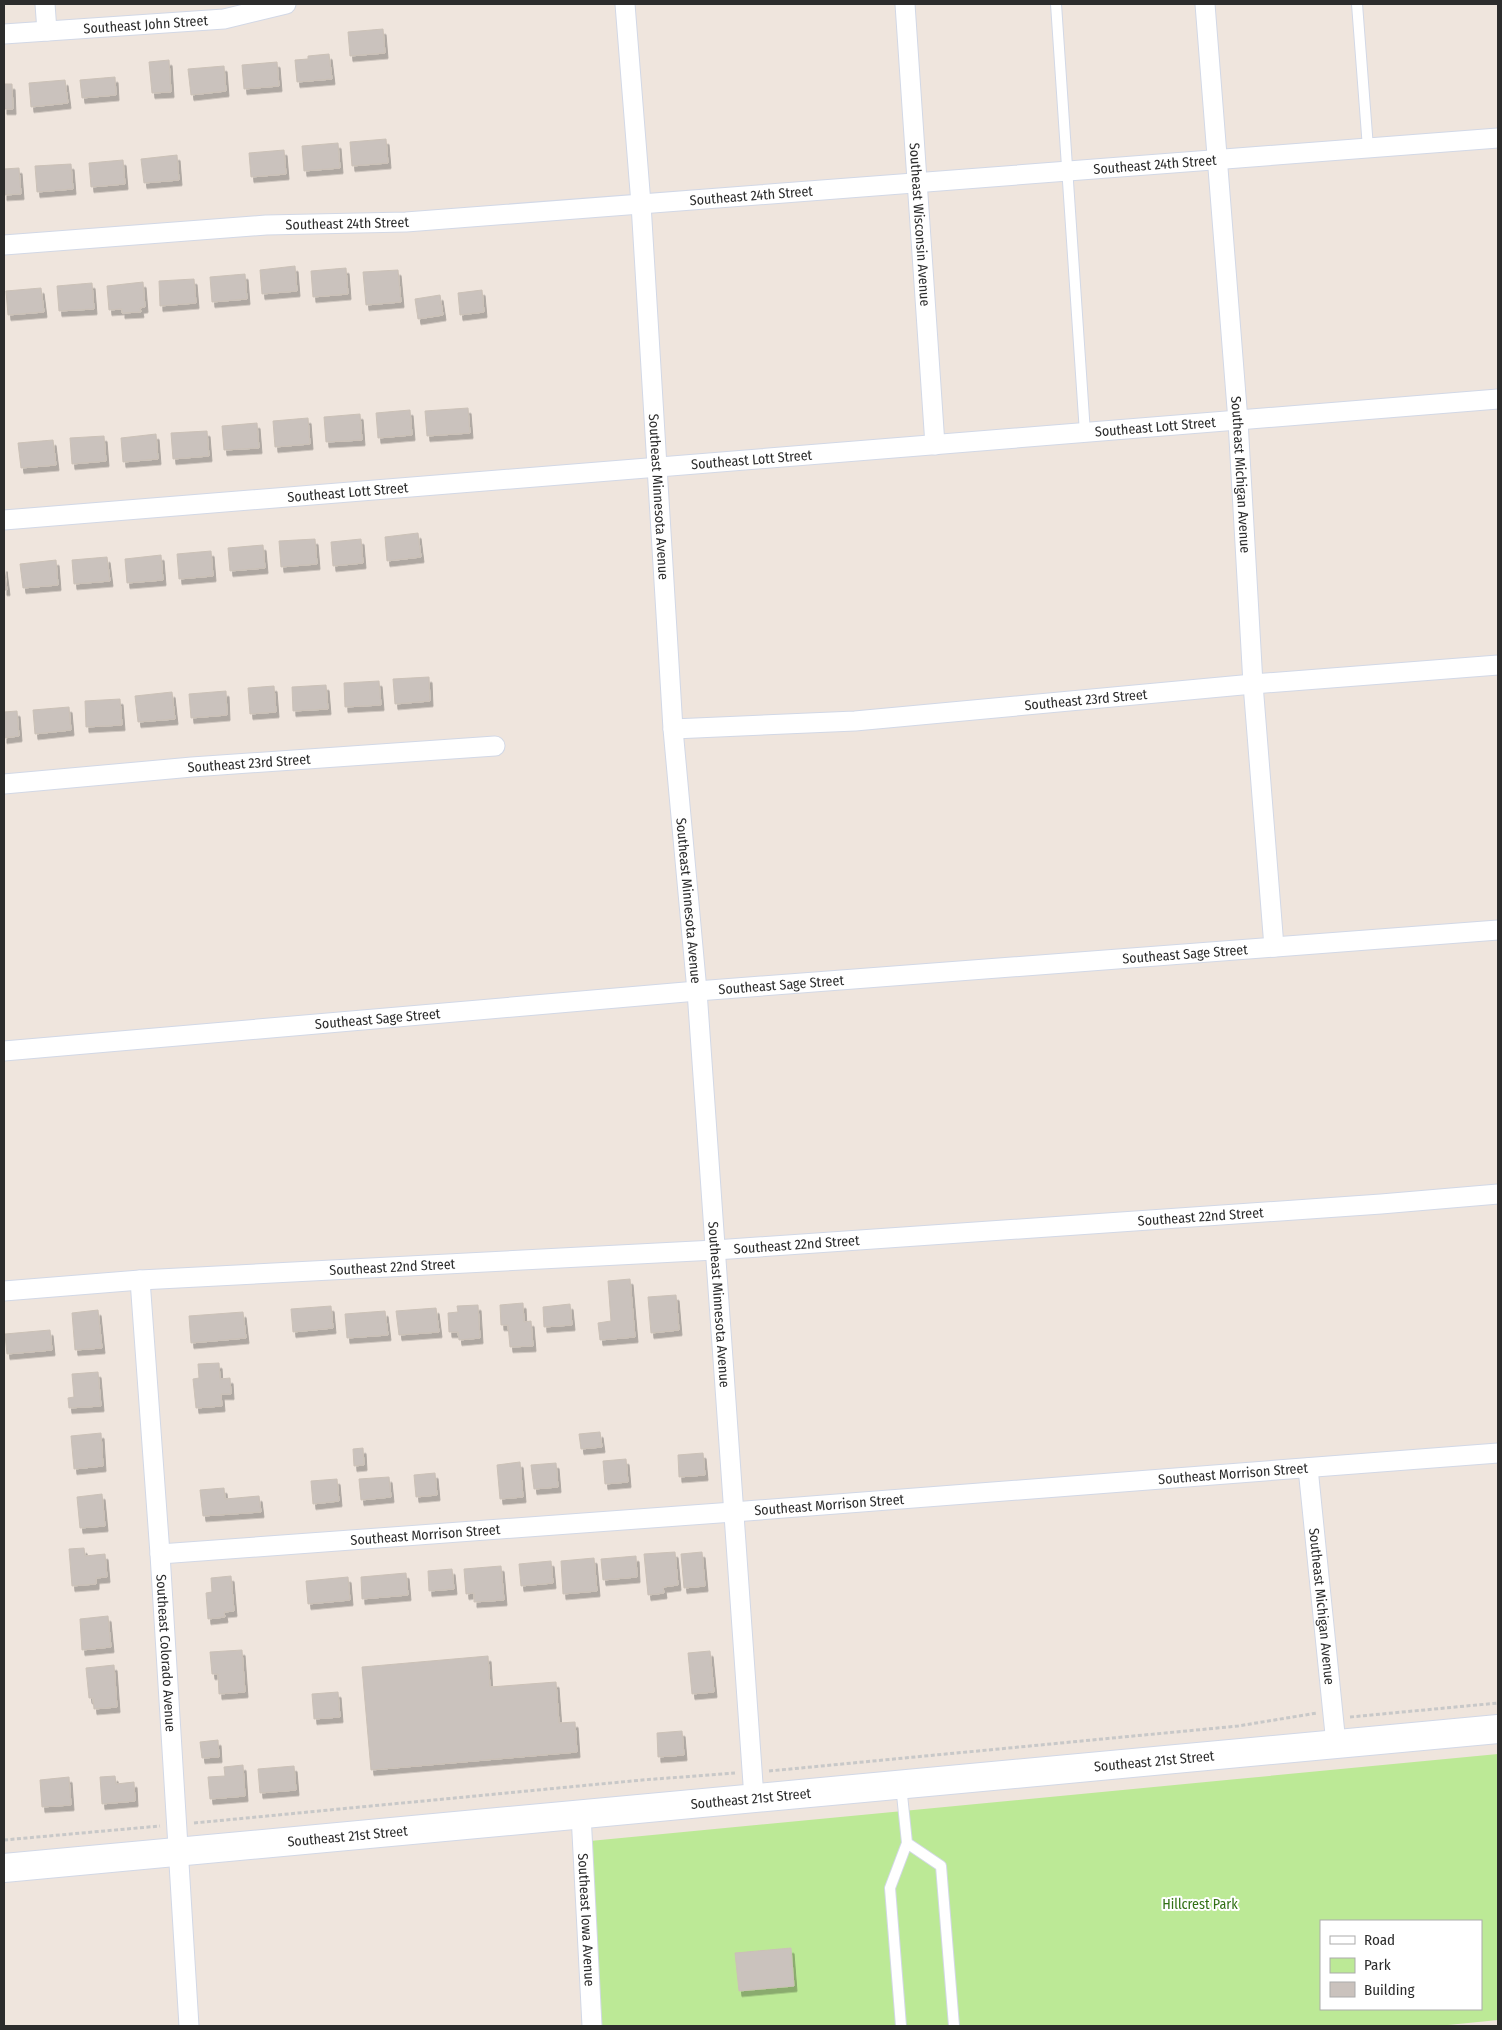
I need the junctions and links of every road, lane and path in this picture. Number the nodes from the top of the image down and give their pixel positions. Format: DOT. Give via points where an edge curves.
graph roads {
  1 [pos="45,4"];
  2 [pos="286,4"];
  3 [pos="625,4"];
  4 [pos="905,4"];
  5 [pos="1056,4"];
  6 [pos="1205,4"];
  7 [pos="1357,4"];
  8 [pos="47,31"];
  9 [pos="4,34"];
  10 [pos="1498,138"];
  11 [pos="1368,148"];
  12 [pos="1216,160"];
  13 [pos="1068,172"];
  14 [pos="918,184"];
  15 [pos="641,204"];
  16 [pos="4,245"];
  17 [pos="1498,399"];
  18 [pos="1238,421"];
  19 [pos="1085,433"];
  20 [pos="935,445"];
  21 [pos="658,467"];
  22 [pos="4,520"];
  23 [pos="1498,665"];
  24 [pos="1253,684"];
  25 [pos="673,729"];
  26 [pos="495,746"];
  27 [pos="4,784"];
  28 [pos="1498,930"];
  29 [pos="1274,947"];
  30 [pos="697,991"];
  31 [pos="4,1051"];
  32 [pos="1498,1194"];
  33 [pos="715,1250"];
  34 [pos="140,1280"];
  35 [pos="4,1291"];
  36 [pos="1498,1453"];
  37 [pos="1308,1468"];
  38 [pos="733,1512"];
  39 [pos="160,1554"];
  40 [pos="1498,1729"];
  41 [pos="1336,1744"];
  42 [pos="901,1784"];
  43 [pos="754,1798"];
  44 [pos="581,1814"];
  45 [pos="907,1843"];
  46 [pos="178,1851"];
  47 [pos="4,1868"];
  48 [pos="189,2026"];
  49 [pos="592,2026"];
  50 [pos="901,2026"];
  51 [pos="954,2026"];
  1 -- 8 [label="street"];
  2 -- 8 [label="street, Southeast John Street" via="224,19"];
  3 -- 15 [label="street, Southeast Minnesota Avenue"];
  4 -- 14 [label="street, Southeast Wisconsin Avenue"];
  5 -- 13 [label="lane"];
  6 -- 12 [label="street, Southeast Michigan Avenue"];
  7 -- 11 [label="lane"];
  8 -- 9 [label="street, Southeast John Street"];
  10 -- 11 [label="street, Southeast 24th Street"];
  11 -- 12 [label="street, Southeast 24th Street"];
  12 -- 13 [label="street, Southeast 24th Street"];
  12 -- 18 [label="street, Southeast Michigan Avenue"];
  13 -- 14 [label="street, Southeast 24th Street"];
  13 -- 19 [label="lane"];
  14 -- 15 [label="street, Southeast 24th Street"];
  14 -- 20 [label="street, Southeast Wisconsin Avenue"];
  15 -- 16 [label="street, Southeast 24th Street" via="406,222 266,225"];
  15 -- 21 [label="street, Southeast Minnesota Avenue"];
  17 -- 18 [label="street, Southeast Lott Street"];
  18 -- 19 [label="street, Southeast Lott Street"];
  18 -- 24 [label="street, Southeast Michigan Avenue"];
  19 -- 20 [label="street, Southeast Lott Street"];
  20 -- 21 [label="street, Southeast Lott Street"];
  21 -- 22 [label="street, Southeast Lott Street"];
  21 -- 25 [label="street, Southeast Minnesota Avenue"];
  23 -- 24 [label="street, Southeast 23rd Street"];
  24 -- 25 [label="street, Southeast 23rd Street" via="855,721"];
  24 -- 29 [label="street, Southeast Michigan Avenue"];
  25 -- 30 [label="street, Southeast Minnesota Avenue"];
  26 -- 27 [label="street, Southeast 23rd Street"];
  28 -- 29 [label="street, Southeast Sage Street"];
  29 -- 30 [label="street, Southeast Sage Street"];
  30 -- 31 [label="street, Southeast Sage Street"];
  30 -- 33 [label="street, Southeast Minnesota Avenue"];
  32 -- 33 [label="street, Southeast 22nd Street"];
  33 -- 34 [label="street, Southeast 22nd Street"];
  33 -- 38 [label="street, Southeast Minnesota Avenue"];
  34 -- 35 [label="street, Southeast 22nd Street"];
  34 -- 39 [label="street, Southeast Colorado Avenue"];
  36 -- 37 [label="street, Southeast Morrison Street"];
  37 -- 38 [label="street, Southeast Morrison Street"];
  37 -- 41 [label="street, Southeast Michigan Avenue"];
  38 -- 39 [label="street, Southeast Morrison Street"];
  38 -- 43 [label="street, Southeast Minnesota Avenue"];
  39 -- 46 [label="street, Southeast Colorado Avenue"];
  40 -- 41 [label="main road, Southeast 21st Street"];
  41 -- 42 [label="main road, Southeast 21st Street"];
  42 -- 43 [label="main road, Southeast 21st Street"];
  42 -- 45 [label="lane"];
  43 -- 44 [label="main road, Southeast 21st Street"];
  44 -- 46 [label="main road, Southeast 21st Street"];
  44 -- 49 [label="street, Southeast Iowa Avenue"];
  45 -- 50 [label="lane" via="890,1888"];
  45 -- 51 [label="lane" via="941,1866"];
  46 -- 47 [label="main road, Southeast 21st Street"];
  46 -- 48 [label="street, Southeast Colorado Avenue"];
}
